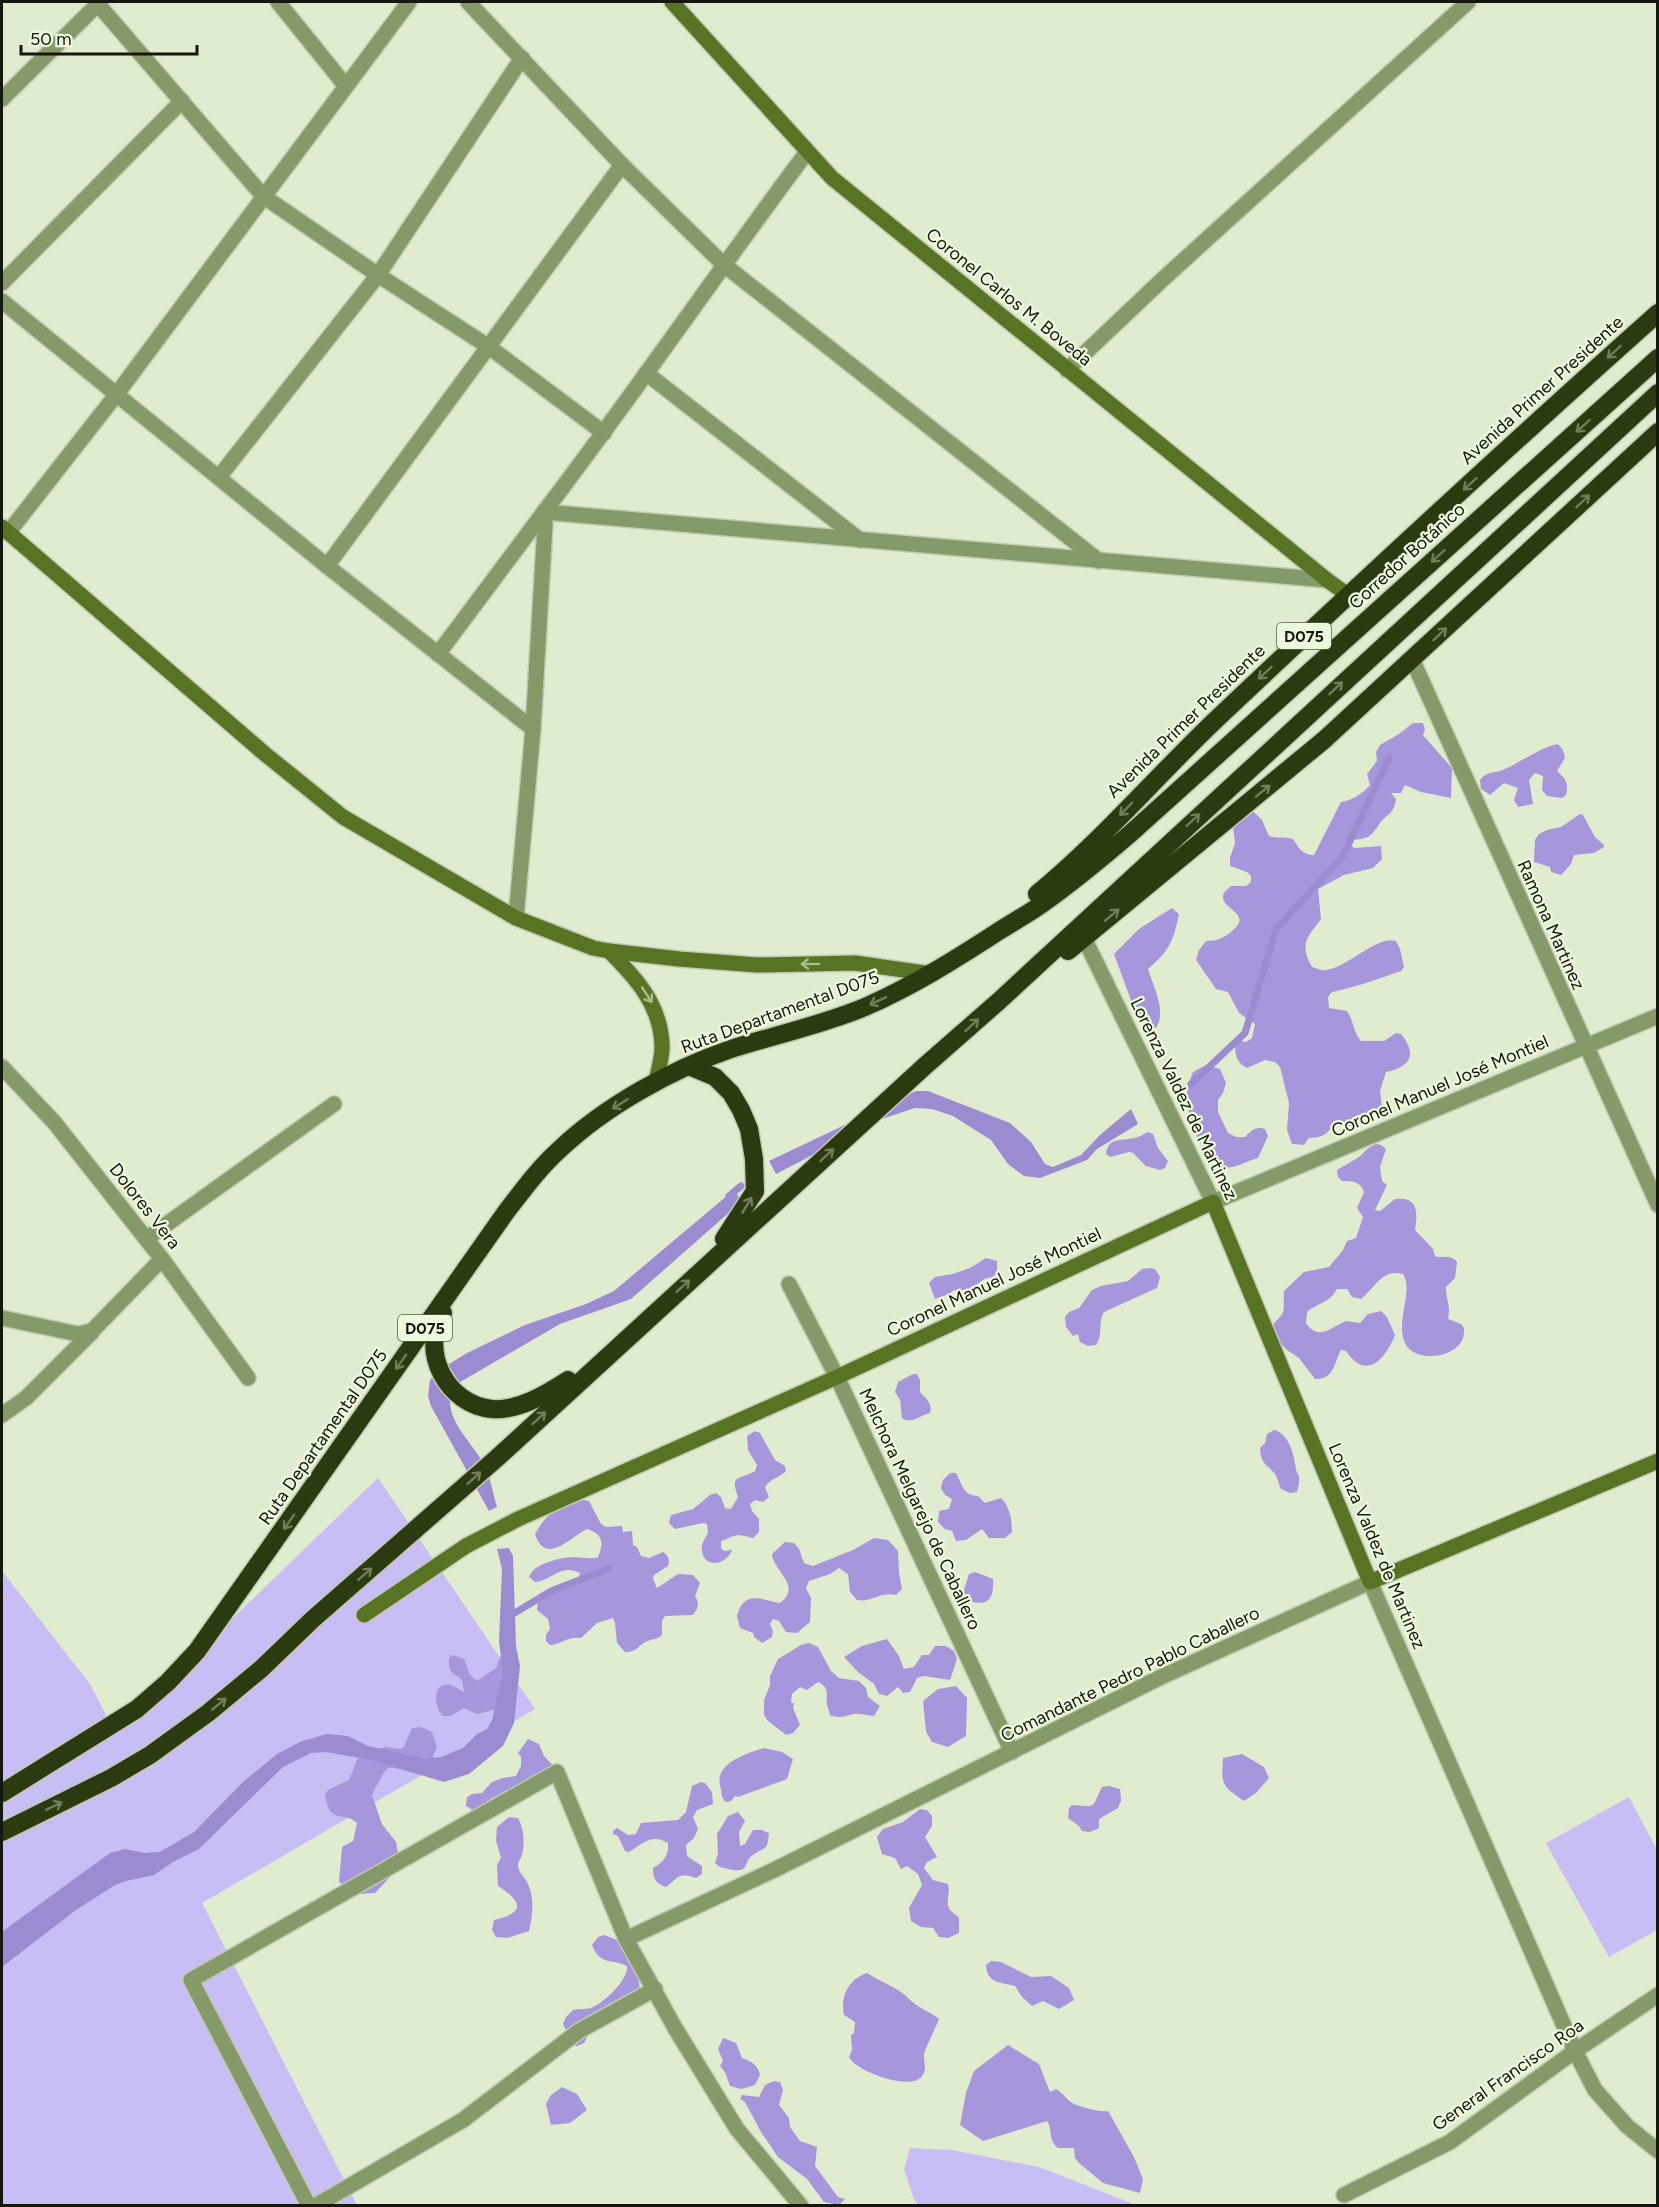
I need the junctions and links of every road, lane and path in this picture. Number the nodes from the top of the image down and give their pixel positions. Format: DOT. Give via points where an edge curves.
graph roads {
  1 [pos="98,2"];
  2 [pos="278,2"];
  3 [pos="409,2"];
  4 [pos="468,2"];
  5 [pos="672,2"];
  6 [pos="1468,2"];
  7 [pos="522,58"];
  8 [pos="345,85"];
  9 [pos="2,99"];
  10 [pos="182,101"];
  11 [pos="807,152"];
  12 [pos="622,165"];
  13 [pos="263,196"];
  14 [pos="723,264"];
  15 [pos="378,275"];
  16 [pos="2,283"];
  17 [pos="2,301"];
  18 [pos="1658,313"];
  19 [pos="489,347"];
  20 [pos="1658,358"];
  21 [pos="1067,370"];
  22 [pos="646,373"];
  23 [pos="1658,393"];
  24 [pos="116,395"];
  25 [pos="1658,432"];
  26 [pos="604,433"];
  27 [pos="219,477"];
  28 [pos="544,512"];
  29 [pos="5,530"];
  30 [pos="860,540"];
  31 [pos="1099,561"];
  32 [pos="327,566"];
  33 [pos="1327,580"];
  34 [pos="1348,595"];
  35 [pos="438,654"];
  36 [pos="1412,660"];
  37 [pos="533,729"];
  38 [pos="1131,833"];
  39 [pos="516,918"];
  40 [pos="1084,938"];
  41 [pos="609,951"];
  42 [pos="953,962"];
  43 [pos="930,974"];
  44 [pos="999,1001"];
  45 [pos="1658,1016"];
  46 [pos="1585,1047"];
  47 [pos="2,1066"];
  48 [pos="691,1066"];
  49 [pos="656,1082"];
  50 [pos="334,1104"];
  51 [pos="1213,1202"];
  52 [pos="1658,1205"];
  53 [pos="506,1212"];
  54 [pos="146,1239"];
  55 [pos="162,1259"];
  56 [pos="701,1270"];
  57 [pos="789,1284"];
  58 [pos="2,1318"];
  59 [pos="92,1331"];
  60 [pos="612,1351"];
  61 [pos="837,1377"];
  62 [pos="248,1378"];
  63 [pos="2,1415"];
  64 [pos="1658,1461"];
  65 [pos="1370,1582"];
  66 [pos="364,1615"];
  67 [pos="1012,1752"];
  68 [pos="2,1793"];
  69 [pos="2,1832"];
  70 [pos="626,1939"];
  71 [pos="655,1989"];
  72 [pos="1658,1995"];
  73 [pos="1575,2051"];
  74 [pos="1658,2151"];
  75 [pos="1344,2195"];
  76 [pos="309,2205"];
  77 [pos="315,2205"];
  78 [pos="801,2205"];
  1 -- 9 [label="street"];
  1 -- 10 [label="street"];
  2 -- 8 [label="street"];
  3 -- 8 [label="street"];
  4 -- 7 [label="street"];
  5 -- 11 [label="street, Coronel Carlos M. Boveda"];
  6 -- 21 [label="street"];
  7 -- 12 [label="street"];
  7 -- 15 [label="street"];
  8 -- 13 [label="street"];
  10 -- 13 [label="street"];
  10 -- 16 [label="street"];
  11 -- 14 [label="street"];
  11 -- 21 [label="street, Coronel Carlos M. Boveda" via="832,178"];
  12 -- 14 [label="street"];
  12 -- 19 [label="street"];
  13 -- 15 [label="street"];
  13 -- 24 [label="street"];
  14 -- 22 [label="street"];
  14 -- 31 [label="street"];
  15 -- 19 [label="street"];
  15 -- 27 [label="street"];
  17 -- 24 [label="street"];
  18 -- 34 [label="highway, Avenida Primer Presidente / D075, one-way"];
  19 -- 26 [label="street"];
  19 -- 32 [label="street"];
  20 -- 38 [label="highway, Corredor Botánico / D075, one-way"];
  21 -- 33 [label="street, Coronel Carlos M. Boveda"];
  22 -- 26 [label="street"];
  22 -- 30 [label="street"];
  44 -- 23 [label="highway, one-way"];
  24 -- 27 [label="street"];
  24 -- 29 [label="street"];
  36 -- 25 [label="highway, one-way"];
  26 -- 28 [label="street"];
  27 -- 32 [label="street"];
  28 -- 30 [label="street"];
  28 -- 35 [label="street"];
  28 -- 37 [label="street"];
  29 -- 39 [label="street" via="344,817"];
  30 -- 31 [label="street"];
  31 -- 33 [label="street"];
  32 -- 35 [label="street"];
  33 -- 34 [label="street, Coronel Carlos M. Boveda"];
  34 -- 42 [label="highway, Avenida Primer Presidente / D075, one-way" via="1187,746 1054,880"];
  35 -- 37 [label="street"];
  40 -- 36 [label="highway, one-way" via="1324,740"];
  36 -- 46 [label="street, Ramona Martinez"];
  37 -- 39 [label="street"];
  38 -- 42 [label="highway, Ruta Departamental D075 / D075" via="1087,871"];
  39 -- 41 [label="street"];
  40 -- 44 [label="highway"];
  40 -- 51 [label="street, Lorenza Valdez de Martinez"];
  43 -- 41 [label="street, one-way" via="855,963 757,965"];
  41 -- 49 [label="street, one-way" via="651,1000 659,1019 662,1046"];
  42 -- 43 [label="highway, Ruta Departamental D075 / D075"];
  43 -- 48 [label="highway, Ruta Departamental D075 / D075, one-way" via="865,1007"];
  56 -- 44 [label="highway, one-way"];
  45 -- 46 [label="street, Coronel Manuel José Montiel"];
  46 -- 51 [label="street, Coronel Manuel José Montiel"];
  46 -- 52 [label="street, Ramona Martinez"];
  47 -- 54 [label="street, Dolores Vera" via="54,1122"];
  48 -- 49 [label="highway, Ruta Departamental D075 / D075"];
  56 -- 48 [label="highway, one-way" via="755,1191 754,1159 749,1130 731,1094 715,1077"];
  49 -- 53 [label="highway, Ruta Departamental D075 / D075, one-way" via="598,1118 560,1149"];
  50 -- 54 [label="street"];
  51 -- 61 [label="street, Coronel Manuel José Montiel"];
  51 -- 65 [label="street, Lorenza Valdez de Martinez"];
  53 -- 60 [label="highway" via="438,1321 435,1350 444,1380 457,1396 473,1405 493,1409 516,1407 547,1394"];
  53 -- 68 [label="highway, Ruta Departamental D075 / D075, one-way" via="197,1651 137,1709"];
  54 -- 55 [label="street, Dolores Vera"];
  55 -- 59 [label="street"];
  55 -- 62 [label="street, Dolores Vera"];
  60 -- 56 [label="highway, one-way"];
  57 -- 61 [label="street, Melchora Melgarejo de Caballero"];
  58 -- 59 [label="street" via="78,1334"];
  59 -- 63 [label="street" via="26,1398"];
  69 -- 60 [label="highway, one-way" via="111,1778 208,1713"];
  61 -- 66 [label="street, Coronel Manuel José Montiel" via="518,1518 466,1546"];
  61 -- 67 [label="street, Melchora Melgarejo de Caballero"];
  64 -- 65 [label="street, Comandante Pedro Pablo Caballero"];
  65 -- 67 [label="street, Comandante Pedro Pablo Caballero" via="1161,1677"];
  65 -- 73 [label="street, Lorenza Valdez de Martinez"];
  67 -- 70 [label="street, Comandante Pedro Pablo Caballero"];
  70 -- 71 [label="street"];
  70 -- 76 [label="street" via="557,1772 191,1980"];
  71 -- 77 [label="street" via="579,2031 463,2120"];
  71 -- 78 [label="street" via="737,2128"];
  72 -- 73 [label="street, General Francisco Roa"];
  73 -- 74 [label="street, Lorenza Valdez de Martinez" via="1595,2090 1627,2126"];
  73 -- 75 [label="street, General Francisco Roa" via="1450,2142"];
}
